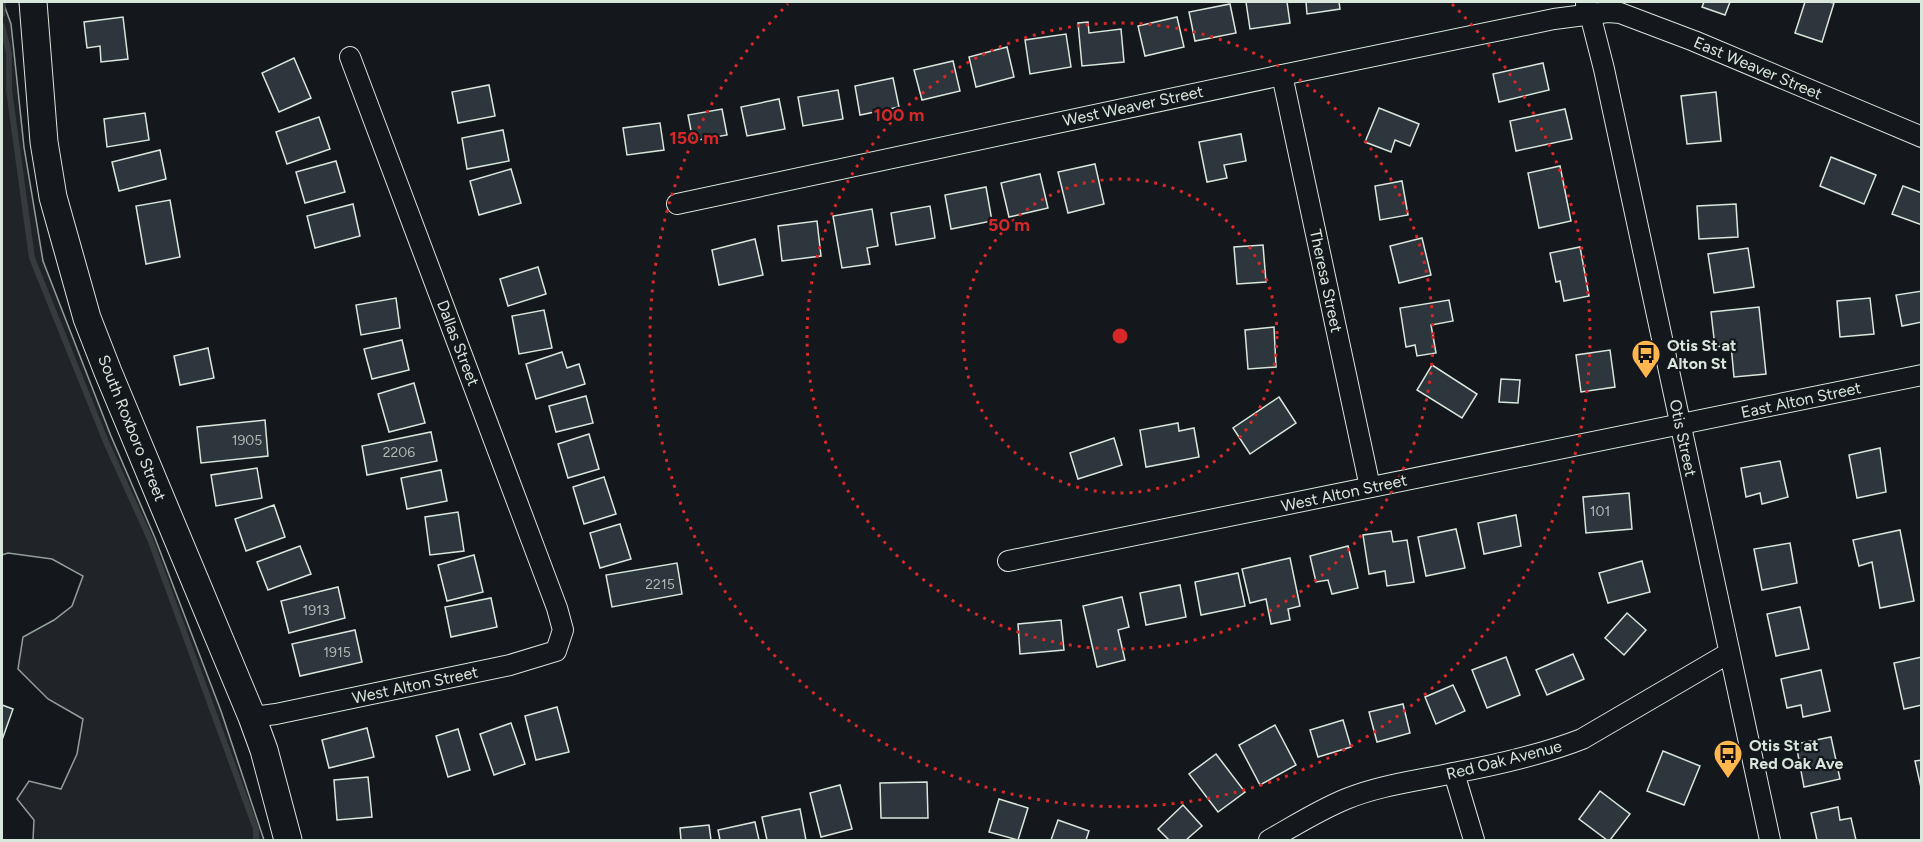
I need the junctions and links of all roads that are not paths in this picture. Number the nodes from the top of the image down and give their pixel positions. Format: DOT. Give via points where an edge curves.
graph roads {
  1 [pos="33,2"];
  2 [pos="1587,8"];
  3 [pos="350,57"];
  4 [pos="1282,75"];
  5 [pos="1922,137"];
  6 [pos="677,204"];
  7 [pos="1921,376"];
  8 [pos="1680,424"];
  9 [pos="1370,487"];
  10 [pos="1008,561"];
  11 [pos="563,630"];
  12 [pos="1729,653"];
  13 [pos="252,717"];
  14 [pos="1454,773"];
  15 [pos="288,840"];
  16 [pos="1269,840"];
  17 [pos="1474,840"];
  18 [pos="1770,840"];
  1 -- 13 [label="street, South Roxboro Street" via="44,142 53,196 87,318"];
  2 -- 4 [label="street, West Weaver Street" via="1554,19"];
  2 -- 5 [label="street, East Weaver Street" via="1630,17 1694,41"];
  2 -- 8 [label="street, Otis Street" via="1604,69"];
  3 -- 11 [label="street, Dallas Street"];
  4 -- 6 [label="street, West Weaver Street"];
  4 -- 9 [label="street, Theresa Street"];
  7 -- 8 [label="street, East Alton Street"];
  8 -- 9 [label="street, West Alton Street"];
  8 -- 12 [label="street, Otis Street"];
  9 -- 10 [label="street, West Alton Street"];
  11 -- 13 [label="street, West Alton Street" via="556,651 510,665"];
  12 -- 14 [label="street, Red Oak Avenue" via="1582,739"];
  12 -- 18 [label="street, Otis Street"];
  13 -- 15 [label="street, South Roxboro Street"];
  14 -- 16 [label="street, Red Oak Avenue" via="1390,785 1346,799"];
  14 -- 17 [label="street"];
}
